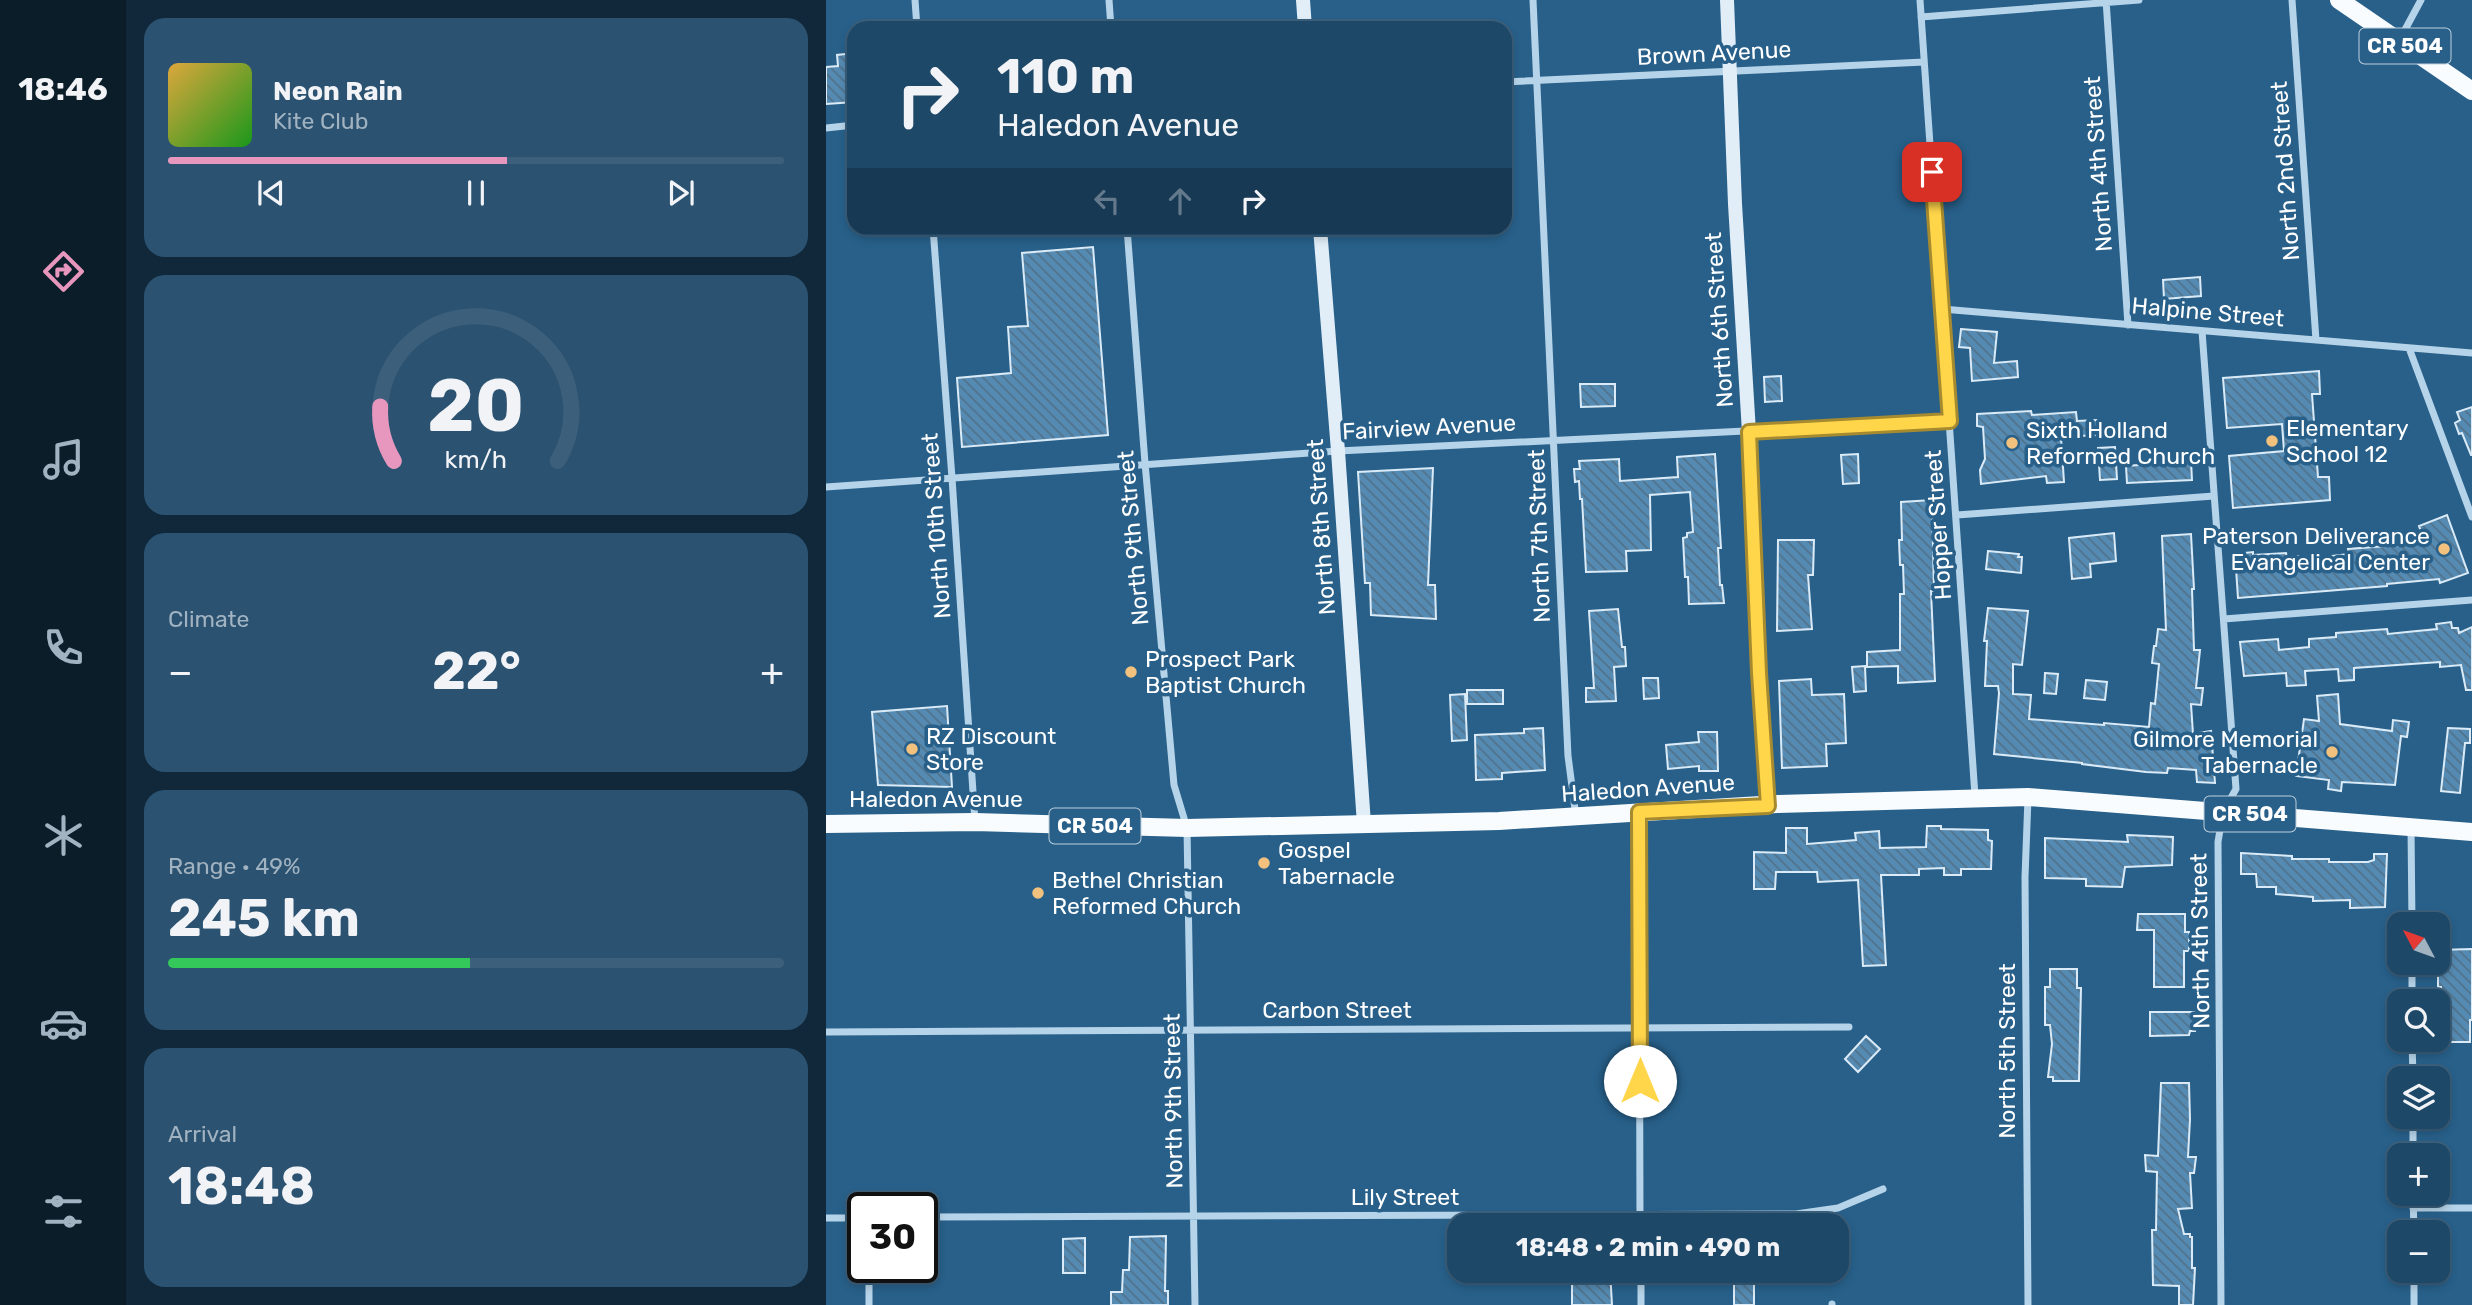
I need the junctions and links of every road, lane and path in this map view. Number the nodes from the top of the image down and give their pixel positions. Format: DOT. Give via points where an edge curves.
graph roads {
  1 [pos="915,0"];
  2 [pos="1109,0"];
  3 [pos="1303,0"];
  4 [pos="1533,0"];
  5 [pos="1727,0"];
  6 [pos="1920,0"];
  7 [pos="2138,0"];
  8 [pos="2292,0"];
  9 [pos="2339,0"];
  10 [pos="2421,0"];
  11 [pos="2106,1"];
  12 [pos="1921,17"];
  13 [pos="916,21"];
  14 [pos="1110,21"];
  15 [pos="1304,21"];
  16 [pos="2399,41"];
  17 [pos="1924,62"];
  18 [pos="1730,71"];
  19 [pos="1537,81"];
  20 [pos="1512,82"];
  21 [pos="2472,91"];
  22 [pos="847,126"];
  23 [pos="826,128"];
  24 [pos="934,235"];
  25 [pos="1129,235"];
  26 [pos="1321,235"];
  27 [pos="1942,309"];
  28 [pos="2128,325"];
  29 [pos="2202,331"];
  30 [pos="2316,340"];
  31 [pos="2409,348"];
  32 [pos="2472,353"];
  33 [pos="1950,421"];
  34 [pos="1749,432"];
  35 [pos="1555,440"];
  36 [pos="1338,451"];
  37 [pos="1145,463"];
  38 [pos="952,478"];
  39 [pos="826,487"];
  40 [pos="2214,496"];
  41 [pos="1957,515"];
  42 [pos="2472,517"];
  43 [pos="2472,600"];
  44 [pos="2224,619"];
  45 [pos="1975,796"];
  46 [pos="2028,797"];
  47 [pos="1768,806"];
  48 [pos="2223,811"];
  49 [pos="1639,812"];
  50 [pos="1576,818"];
  51 [pos="975,822"];
  52 [pos="826,824"];
  53 [pos="1364,824"];
  54 [pos="2411,827"];
  55 [pos="1187,828"];
  56 [pos="2472,832"];
  57 [pos="2412,912"];
  58 [pos="1849,1027"];
  59 [pos="1640,1028"];
  60 [pos="1192,1031"];
  61 [pos="826,1032"];
  62 [pos="1883,1189"];
  63 [pos="2413,1208"];
  64 [pos="2472,1208"];
  65 [pos="1640,1213"];
  66 [pos="1803,1213"];
  67 [pos="1447,1215"];
  68 [pos="1194,1216"];
  69 [pos="847,1217"];
  70 [pos="938,1217"];
  71 [pos="826,1218"];
  72 [pos="2414,1220"];
  73 [pos="869,1283"];
  74 [pos="1641,1283"];
  75 [pos="2414,1283"];
  76 [pos="869,1305"];
  77 [pos="1195,1305"];
  78 [pos="1641,1305"];
  79 [pos="2028,1305"];
  80 [pos="2221,1305"];
  81 [pos="2414,1305"];
  1 -- 13 [label="street"];
  2 -- 14 [label="street"];
  3 -- 15 [label="main road"];
  4 -- 19 [label="street, North 7th Street"];
  5 -- 18 [label="main road, North 6th Street"];
  6 -- 12 [label="street, Hopper Street"];
  7 -- 11 [label="street"];
  8 -- 30 [label="street, North 2nd Street"];
  9 -- 16 [label="main road, CR 504"];
  10 -- 16 [label="street"];
  11 -- 12 [label="street"];
  11 -- 28 [label="street, North 4th Street"];
  12 -- 17 [label="street, Hopper Street"];
  16 -- 21 [label="main road, CR 504"];
  17 -- 18 [label="street, Brown Avenue"];
  17 -- 27 [label="street, Hopper Street"];
  18 -- 19 [label="street, Brown Avenue"];
  18 -- 34 [label="main road, North 6th Street"];
  19 -- 20 [label="street, Brown Avenue"];
  19 -- 35 [label="street, North 7th Street"];
  22 -- 23 [label="street"];
  24 -- 38 [label="street, North 10th Street"];
  25 -- 37 [label="street, North 9th Street"];
  26 -- 36 [label="main road, North 8th Street"];
  27 -- 28 [label="street, Halpine Street"];
  27 -- 33 [label="street, Hopper Street"];
  28 -- 29 [label="street, Halpine Street"];
  29 -- 30 [label="street, Halpine Street"];
  29 -- 40 [label="street, North 4th Street"];
  30 -- 31 [label="street, Halpine Street"];
  31 -- 32 [label="street, Halpine Street"];
  31 -- 42 [label="street"];
  33 -- 34 [label="street, Fairview Avenue"];
  33 -- 41 [label="street, Hopper Street"];
  34 -- 35 [label="street, Fairview Avenue"];
  34 -- 47 [label="main road, North 6th Street"];
  35 -- 36 [label="street, Fairview Avenue"];
  35 -- 50 [label="street, North 7th Street" via="1568,755"];
  36 -- 37 [label="street, Fairview Avenue"];
  36 -- 53 [label="main road, North 8th Street"];
  37 -- 38 [label="street, Fairview Avenue"];
  37 -- 55 [label="street, North 9th Street" via="1174,785"];
  38 -- 39 [label="street, Fairview Avenue"];
  38 -- 51 [label="street, North 10th Street"];
  40 -- 41 [label="street"];
  40 -- 44 [label="street, North 4th Street"];
  41 -- 45 [label="street, Hopper Street"];
  43 -- 44 [label="street"];
  44 -- 48 [label="street, North 4th Street" via="2236,789"];
  45 -- 46 [label="main road, Haledon Avenue / CR 504"];
  45 -- 47 [label="main road, Haledon Avenue / CR 504"];
  46 -- 48 [label="main road, Haledon Avenue / CR 504"];
  46 -- 79 [label="street, North 5th Street"];
  47 -- 49 [label="main road, Haledon Avenue / CR 504"];
  48 -- 54 [label="main road, Haledon Avenue / CR 504"];
  48 -- 80 [label="street, North 4th Street" via="2218,842"];
  49 -- 50 [label="main road, Haledon Avenue / CR 504"];
  49 -- 59 [label="street"];
  50 -- 53 [label="main road, Haledon Avenue / CR 504"];
  51 -- 52 [label="main road, Haledon Avenue / CR 504"];
  51 -- 55 [label="main road, Haledon Avenue / CR 504"];
  53 -- 55 [label="main road, Haledon Avenue / CR 504"];
  54 -- 56 [label="main road, Haledon Avenue / CR 504"];
  54 -- 57 [label="street"];
  55 -- 60 [label="street, North 9th Street"];
  58 -- 59 [label="street, Carbon Street"];
  59 -- 60 [label="street, Carbon Street"];
  59 -- 65 [label="street"];
  60 -- 61 [label="street, Carbon Street"];
  60 -- 68 [label="street, North 9th Street"];
  62 -- 66 [label="street, Lily Street" via="1838,1208"];
  63 -- 64 [label="street"];
  63 -- 72 [label="street"];
  67 -- 68 [label="street, Lily Street"];
  68 -- 70 [label="street, Lily Street"];
  68 -- 77 [label="street, North 9th Street"];
  69 -- 71 [label="street"];
  73 -- 76 [label="street"];
  74 -- 78 [label="street"];
  75 -- 81 [label="street"];
}
